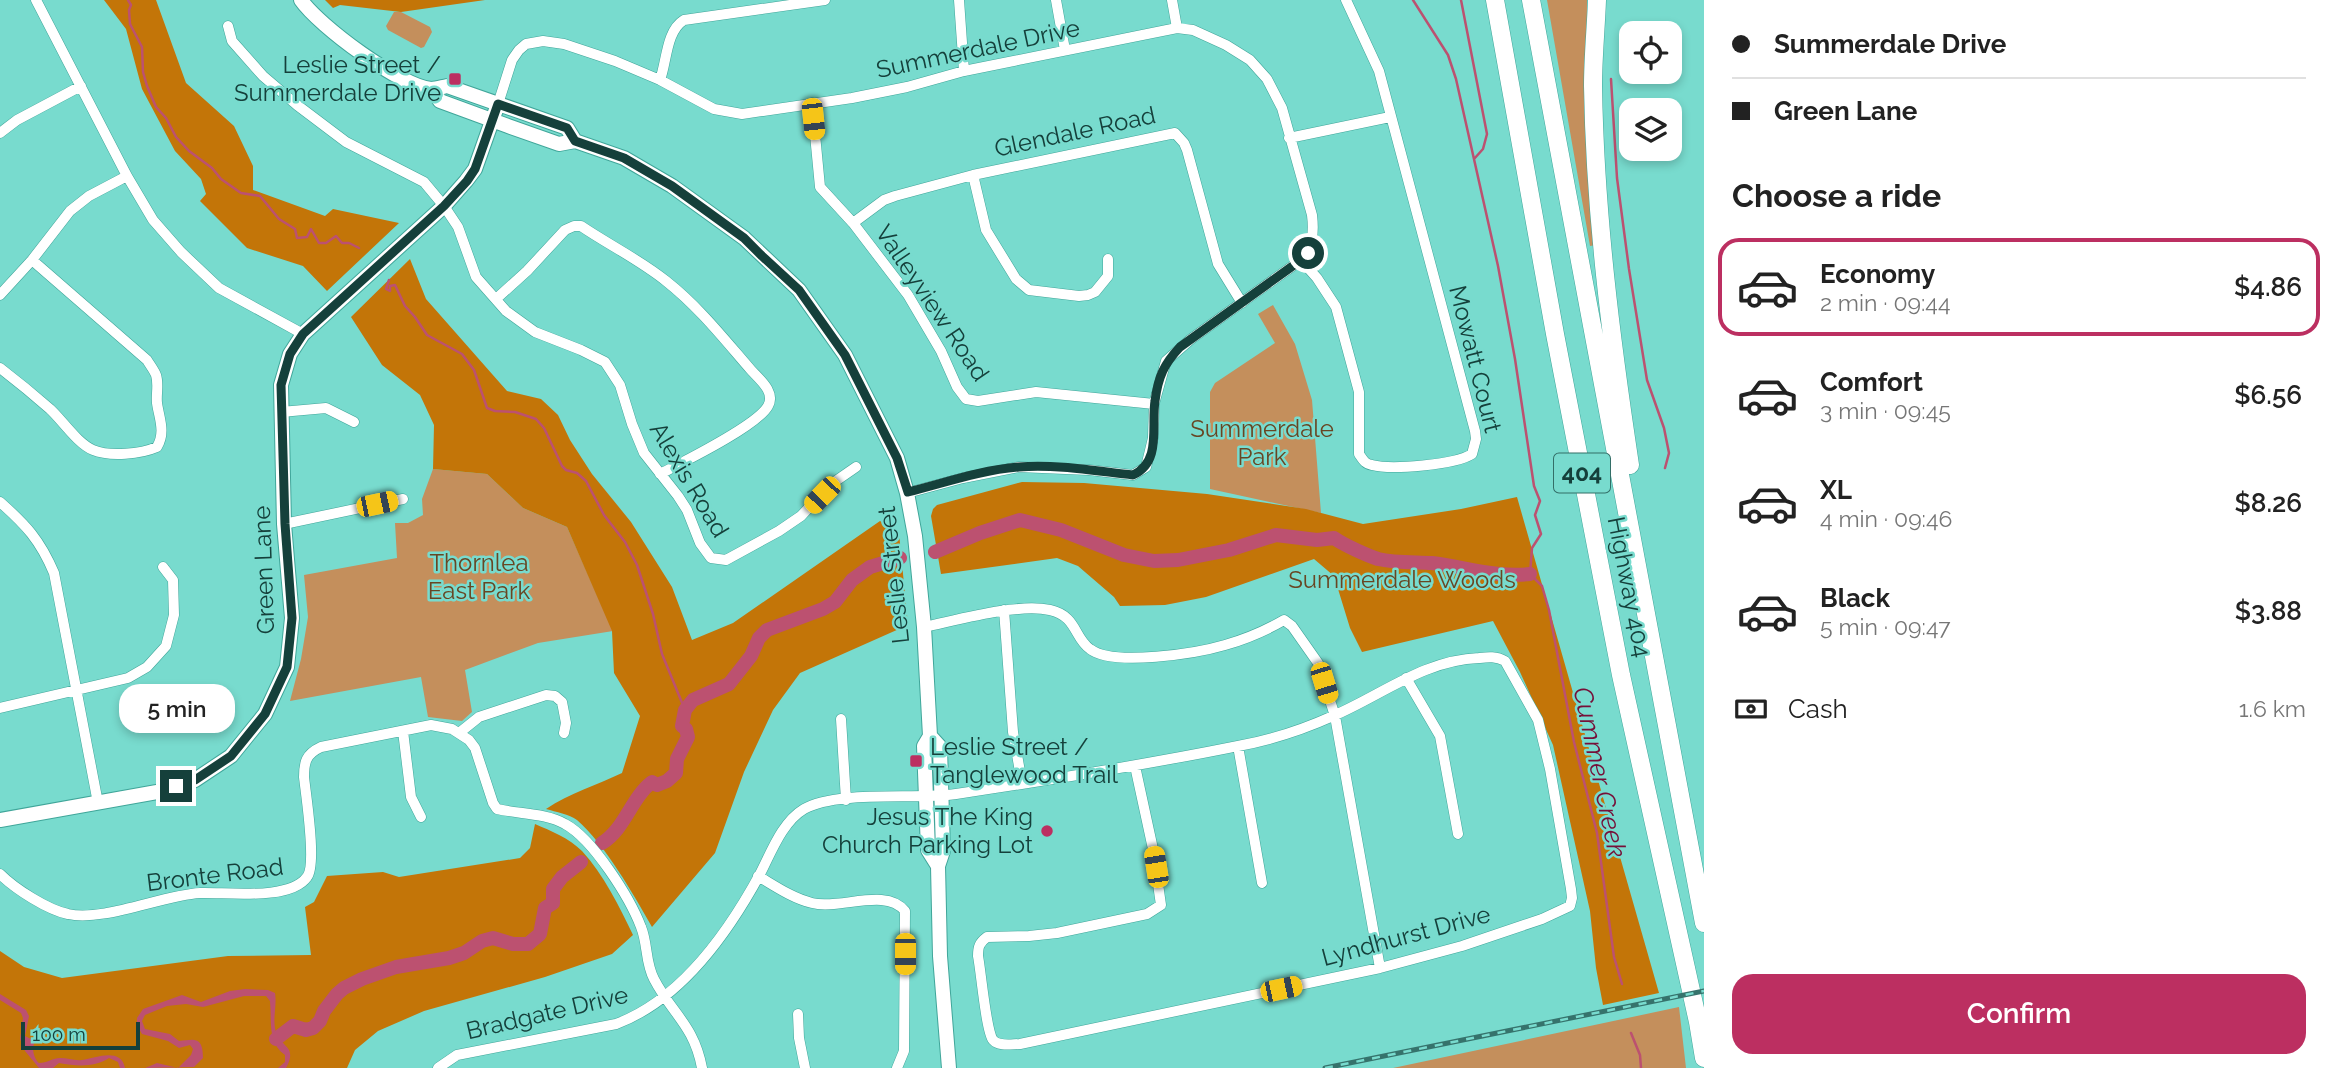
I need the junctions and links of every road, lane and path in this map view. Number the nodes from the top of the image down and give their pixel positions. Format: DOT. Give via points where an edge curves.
graph roads {
  1 [pos="36,0"];
  2 [pos="301,0"];
  3 [pos="825,0"];
  4 [pos="958,0"];
  5 [pos="1056,0"];
  6 [pos="1172,0"];
  7 [pos="1346,0"];
  8 [pos="1495,0"];
  9 [pos="1531,0"];
  10 [pos="1597,0"];
  11 [pos="228,26"];
  12 [pos="1177,28"];
  13 [pos="1065,50"];
  14 [pos="964,71"];
  15 [pos="660,79"];
  16 [pos="81,86"];
  17 [pos="432,89"];
  18 [pos="812,103"];
  19 [pos="498,104"];
  20 [pos="1390,117"];
  21 [pos="492,121"];
  22 [pos="0,133"];
  23 [pos="1289,138"];
  24 [pos="575,141"];
  25 [pos="973,175"];
  26 [pos="127,176"];
  27 [pos="444,206"];
  28 [pos="853,223"];
  29 [pos="1108,259"];
  30 [pos="32,260"];
  31 [pos="1301,260"];
  32 [pos="0,295"];
  33 [pos="496,299"];
  34 [pos="1242,303"];
  35 [pos="303,334"];
  36 [pos="0,368"];
  37 [pos="1154,404"];
  38 [pos="281,412"];
  39 [pos="354,422"];
  40 [pos="856,467"];
  41 [pos="660,474"];
  42 [pos="908,492"];
  43 [pos="403,499"];
  44 [pos="1625,499"];
  45 [pos="0,502"];
  46 [pos="285,524"];
  47 [pos="163,567"];
  48 [pos="1004,610"];
  49 [pos="924,626"];
  50 [pos="1406,678"];
  51 [pos="76,692"];
  52 [pos="0,708"];
  53 [pos="1335,716"];
  54 [pos="841,719"];
  55 [pos="403,731"];
  56 [pos="459,733"];
  57 [pos="564,733"];
  58 [pos="1238,746"];
  59 [pos="1135,766"];
  60 [pos="1023,783"];
  61 [pos="933,795"];
  62 [pos="846,800"];
  63 [pos="98,803"];
  64 [pos="421,817"];
  65 [pos="0,820"];
  66 [pos="1458,834"];
  67 [pos="0,874"];
  68 [pos="758,876"];
  69 [pos="1262,883"];
  70 [pos="1704,923"];
  71 [pos="1380,968"];
  72 [pos="664,996"];
  73 [pos="799,1014"];
  74 [pos="1704,1058"];
  75 [pos="438,1068"];
  76 [pos="702,1068"];
  77 [pos="805,1068"];
  78 [pos="897,1068"];
  79 [pos="949,1068"];
  1 -- 16 [label="street"];
  2 -- 17 [label="main road, Leslie Street" via="341,38 406,80"];
  3 -- 15 [label="street" via="684,20 672,34"];
  4 -- 14 [label="street"];
  5 -- 13 [label="street"];
  6 -- 12 [label="street"];
  7 -- 20 [label="street, Mowatt Court" via="1379,71"];
  8 -- 74 [label="highway, Highway 404 / 404" via="1621,675"];
  9 -- 44 [label="highway, Highway 404 / 404"];
  10 -- 44 [label="highway" via="1593,84 1598,209 1631,471"];
  11 -- 27 [label="street, Alexis Road" via="232,41 297,105 346,142 424,182"];
  12 -- 13 [label="street, Summerdale Drive"];
  12 -- 23 [label="street, Summerdale Drive" via="1215,39 1250,60 1268,79"];
  13 -- 14 [label="street, Summerdale Drive"];
  14 -- 18 [label="street, Summerdale Drive" via="898,89"];
  15 -- 18 [label="street, Summerdale Drive" via="729,113"];
  15 -- 19 [label="street, Summerdale Drive" via="564,44 543,41 519,50"];
  16 -- 22 [label="street"];
  16 -- 26 [label="street"];
  17 -- 19 [label="main road, Leslie Street" via="447,86"];
  17 -- 21 [label="main road, Leslie Street" via="440,101"];
  18 -- 28 [label="street, Valleyview Road" via="819,182"];
  19 -- 21 [label="main road, Green Lane"];
  19 -- 24 [label="main road, Leslie Street" via="567,128"];
  20 -- 23 [label="street"];
  20 -- 31 [label="street, Mowatt Court" via="1475,431 1472,454 1453,461 1395,466 1372,466 1362,460 1359,392 1336,307"];
  21 -- 24 [label="main road, Leslie Street" via="559,144"];
  21 -- 27 [label="main road, Green Lane" via="475,169"];
  23 -- 31 [label="street, Summerdale Drive" via="1312,215 1308,253"];
  24 -- 42 [label="main road, Leslie Street" via="624,158 672,186 744,238 799,290 845,355 897,458"];
  25 -- 28 [label="street, Glendale Road" via="884,200"];
  25 -- 29 [label="street" via="986,230 1016,279 1029,290 1088,295 1108,276"];
  25 -- 34 [label="street, Glendale Road" via="1174,133 1187,150 1218,264"];
  26 -- 30 [label="street" via="70,211"];
  26 -- 35 [label="street" via="153,220 219,288"];
  27 -- 33 [label="street, Alexis Road" via="462,236 476,277"];
  27 -- 35 [label="main road, Green Lane"];
  28 -- 37 [label="street, Valleyview Road" via="908,295 966,399 1035,392"];
  30 -- 32 [label="street"];
  30 -- 36 [label="street" via="148,360 157,381 160,442 142,451 94,451"];
  31 -- 34 [label="street"];
  33 -- 41 [label="street, Alexis Road" via="535,332 605,362 620,385 643,453"];
  33 -- 41 [label="street" via="565,230 581,226 665,280 709,320 762,381 770,401 756,418"];
  34 -- 37 [label="street" via="1166,361"];
  35 -- 38 [label="main road, Green Lane" via="290,354 281,385"];
  37 -- 42 [label="street" via="1149,462 1133,475 1019,467"];
  38 -- 39 [label="street" via="326,408"];
  38 -- 46 [label="main road, Green Lane"];
  40 -- 41 [label="street, Alexis Road" via="830,485 801,516 726,560 705,552 687,510"];
  42 -- 49 [label="main road, Leslie Street"];
  43 -- 46 [label="street"];
  44 -- 70 [label="highway, Highway 404 / 404"];
  45 -- 51 [label="street" via="41,543 54,573"];
  46 -- 63 [label="main road, Green Lane" via="292,618 287,667 265,714 231,756 195,780"];
  47 -- 51 [label="street" via="173,580 174,615 166,646 139,673"];
  48 -- 49 [label="street"];
  48 -- 53 [label="street" via="1051,610 1073,622 1088,648 1104,656 1133,660 1223,646 1284,620 1318,663"];
  48 -- 60 [label="street" via="1013,732"];
  49 -- 61 [label="main road, Leslie Street" via="930,736 940,747"];
  50 -- 53 [label="street, Lyndhurst Drive"];
  50 -- 66 [label="street" via="1440,736"];
  50 -- 71 [label="street, Lyndhurst Drive" via="1455,660 1498,657 1505,661 1538,720 1572,898 1570,906 1542,919"];
  51 -- 52 [label="street"];
  51 -- 63 [label="street"];
  53 -- 58 [label="street, Lyndhurst Drive" via="1284,736"];
  53 -- 71 [label="street"];
  54 -- 62 [label="street"];
  55 -- 56 [label="street, Bronte Road" via="431,725"];
  55 -- 64 [label="street" via="411,797"];
  55 -- 67 [label="street, Bronte Road" via="321,747 307,756 304,777 312,868 304,882 290,889 197,893 80,916 56,911"];
  56 -- 57 [label="street" via="479,717 546,695 562,702"];
  56 -- 72 [label="street" via="475,748 497,809 567,825 612,873 643,930 648,964"];
  58 -- 59 [label="street, Lyndhurst Drive"];
  58 -- 69 [label="street"];
  59 -- 60 [label="street, Lyndhurst Drive"];
  59 -- 71 [label="street, Lyndhurst Drive" via="1161,905 1147,914 1057,933 981,941 978,956 993,1040 1020,1044"];
  60 -- 61 [label="street, Lyndhurst Drive"];
  61 -- 62 [label="street, Lyndhurst Drive"];
  61 -- 79 [label="main road, Leslie Street" via="943,851 938,866 940,956"];
  62 -- 68 [label="street, Lyndhurst Drive" via="813,805 794,816"];
  63 -- 65 [label="main road, Green Lane"];
  68 -- 72 [label="street, Bradgate Drive" via="698,964"];
  68 -- 78 [label="street" via="812,903 885,899 905,911 904,1051"];
  72 -- 75 [label="street, Bradgate Drive" via="636,1017 617,1024 457,1055"];
  72 -- 76 [label="street" via="693,1036"];
  73 -- 77 [label="street"];
}
